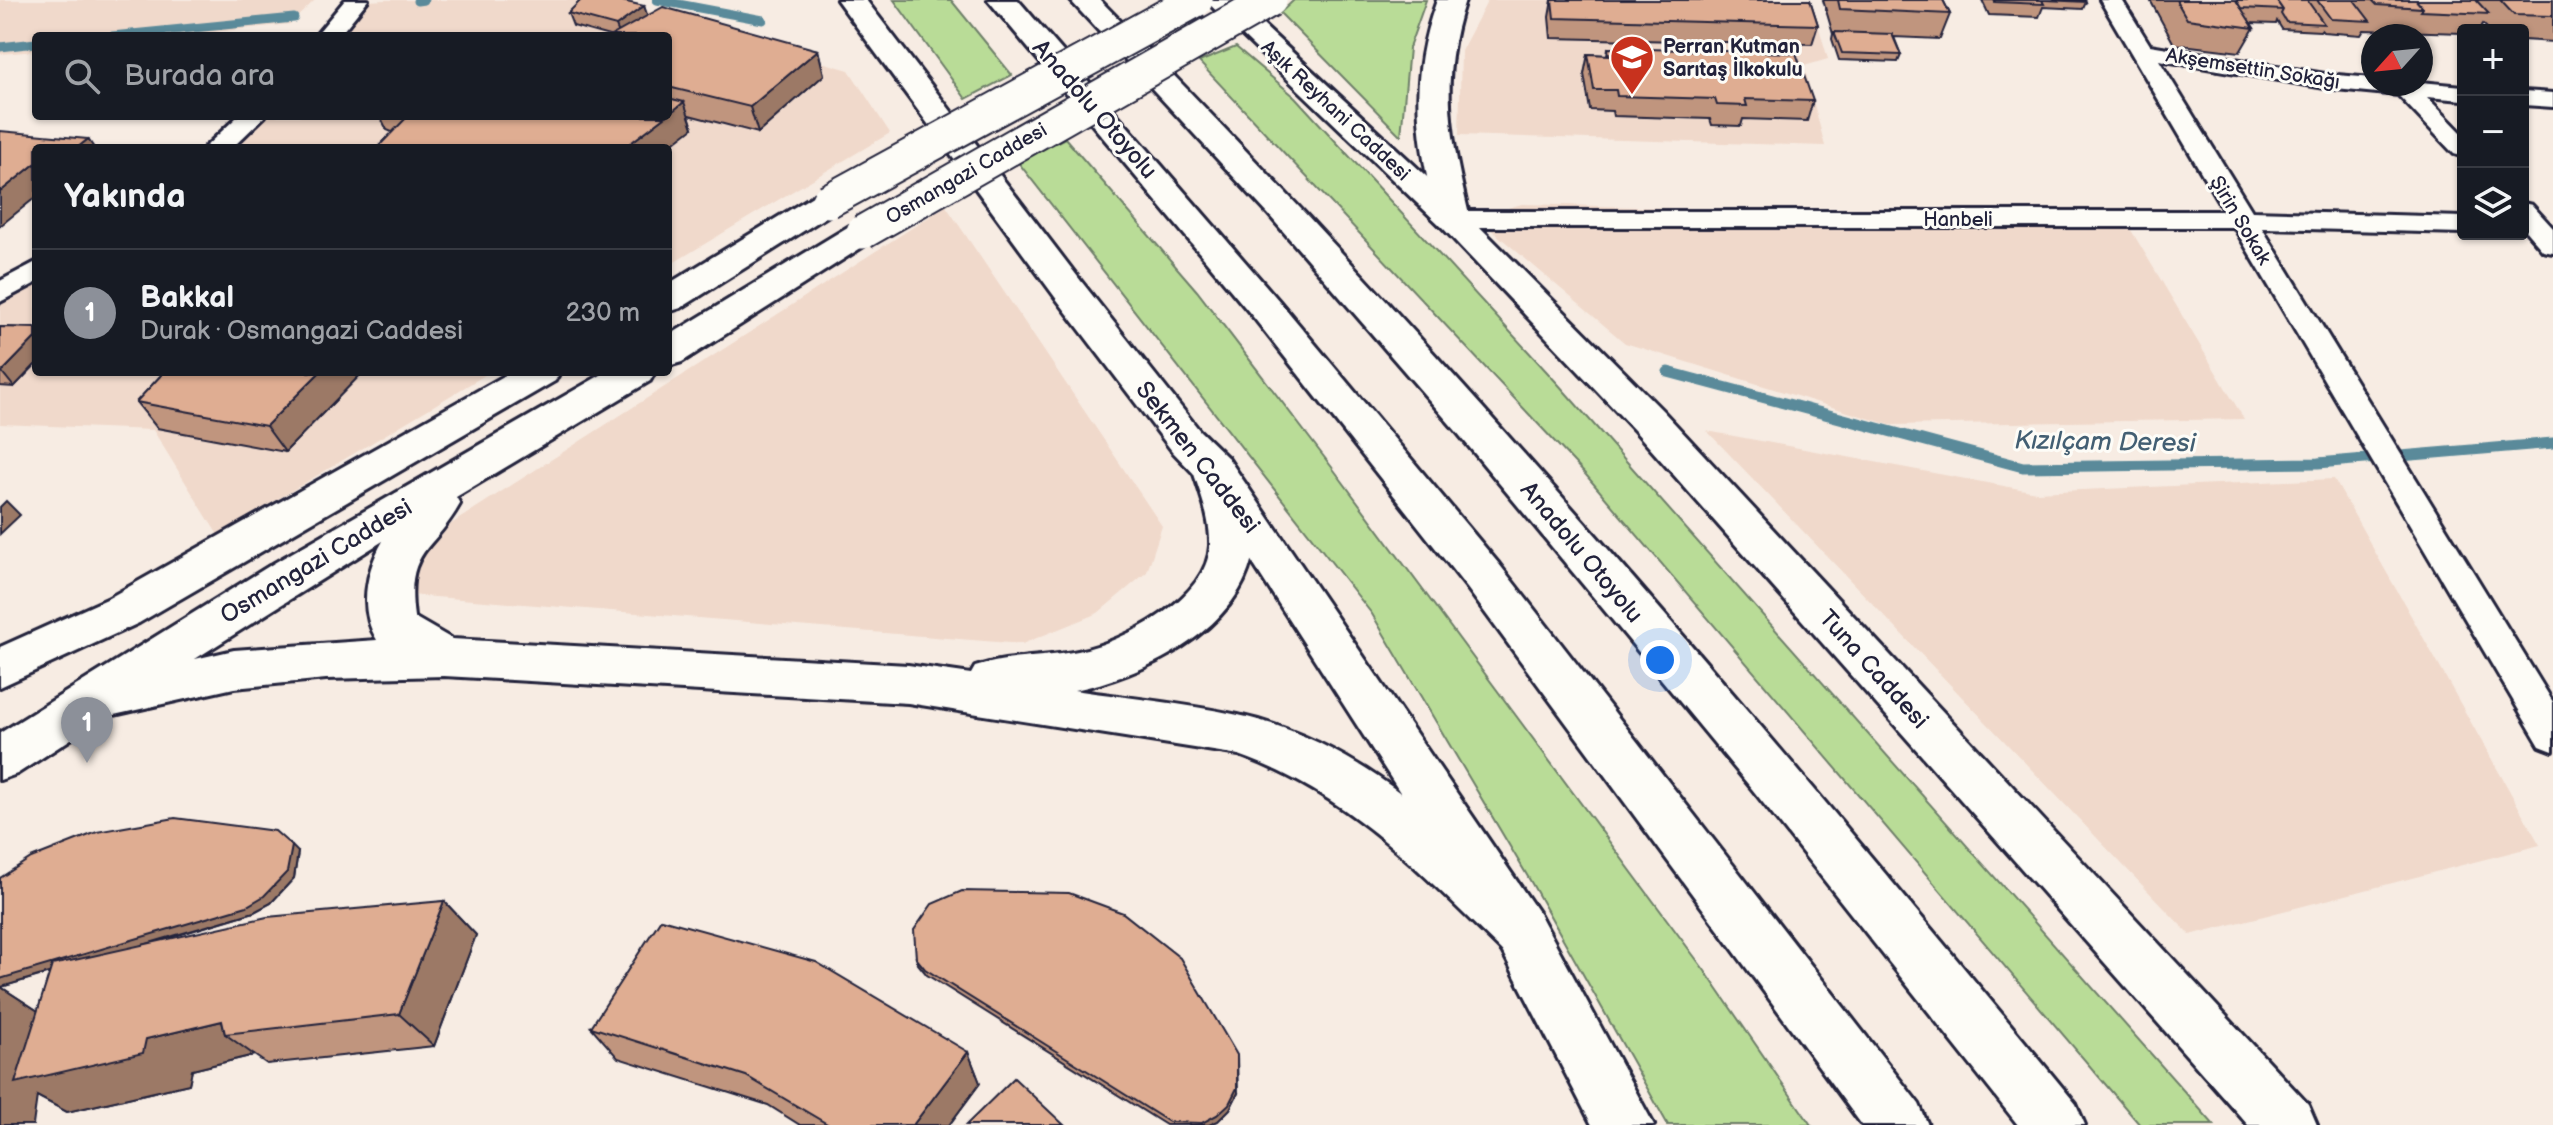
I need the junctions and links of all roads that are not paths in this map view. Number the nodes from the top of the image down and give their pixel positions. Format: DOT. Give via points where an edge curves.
graph roads {
  1 [pos="357,0"];
  2 [pos="851,0"];
  3 [pos="1002,0"];
  4 [pos="1084,0"];
  5 [pos="1196,0"];
  6 [pos="1219,0"];
  7 [pos="1270,0"];
  8 [pos="1451,0"];
  9 [pos="2111,0"];
  10 [pos="330,32"];
  11 [pos="2139,50"];
  12 [pos="2361,84"];
  13 [pos="2433,90"];
  14 [pos="2457,92"];
  15 [pos="2413,96"];
  16 [pos="2529,98"];
  17 [pos="2553,100"];
  18 [pos="248,120"];
  19 [pos="2457,143"];
  20 [pos="222,144"];
  21 [pos="1453,219"];
  22 [pos="2239,219"];
  23 [pos="2457,225"];
  24 [pos="32,273"];
  25 [pos="0,293"];
  26 [pos="672,298"];
  27 [pos="672,351"];
  28 [pos="534,376"];
  29 [pos="629,376"];
  30 [pos="478,464"];
  31 [pos="1213,468"];
  32 [pos="444,657"];
  33 [pos="0,668"];
  34 [pos="908,684"];
  35 [pos="89,701"];
  36 [pos="2553,735"];
  37 [pos="0,759"];
  38 [pos="1521,933"];
  39 [pos="1624,1125"];
  40 [pos="1898,1125"];
  41 [pos="2055,1125"];
  42 [pos="2287,1125"];
  1 -- 10 [label="street"];
  2 -- 31 [label="main road, Sekmen Caddesi" via="1068,289"];
  3 -- 40 [label="main road, Anadolu Otoyolu" via="1267,310 1483,576"];
  4 -- 41 [label="main road, Anadolu Otoyolu" via="1368,302 1768,770"];
  5 -- 26 [label="main road, Osmangazi Caddesi, bridge" via="828,201"];
  6 -- 21 [label="main road, Aşık Reyhani Caddesi"];
  7 -- 27 [label="main road, Osmangazi Caddesi, bridge" via="863,232"];
  8 -- 21 [label="main road" via="1431,64 1430,117"];
  9 -- 11 [label="street, Şirin Sokak"];
  11 -- 12 [label="street, Akşemsettin Sokağı"];
  11 -- 22 [label="street, Şirin Sokak"];
  13 -- 14 [label="street, Akşemsettin Sokağı"];
  15 -- 19 [label="street"];
  16 -- 17 [label="street"];
  18 -- 20 [label="street"];
  21 -- 22 [label="street, Hanbeli"];
  21 -- 42 [label="main road, Tuna Caddesi" via="1649,421"];
  22 -- 23 [label="street, Hanbeli"];
  22 -- 36 [label="street, Şirin Sokak"];
  24 -- 25 [label="street"];
  28 -- 33 [label="main road" via="123,611"];
  29 -- 30 [label="main road, Osmangazi Caddesi"];
  30 -- 32 [label="main road" via="397,548 387,589 392,627"];
  30 -- 35 [label="main road, Osmangazi Caddesi"];
  31 -- 34 [label="main road" via="1231,529 1230,558 1216,587 1193,614 1159,641 1121,660 1074,672 1033,679"];
  31 -- 38 [label="main road, Sekmen Caddesi"];
  32 -- 34 [label="main road"];
  32 -- 35 [label="main road" via="234,669"];
  34 -- 38 [label="main road" via="1239,735 1292,753 1357,788 1426,843"];
  35 -- 37 [label="main road, Osmangazi Caddesi"];
  38 -- 39 [label="main road"];
}
